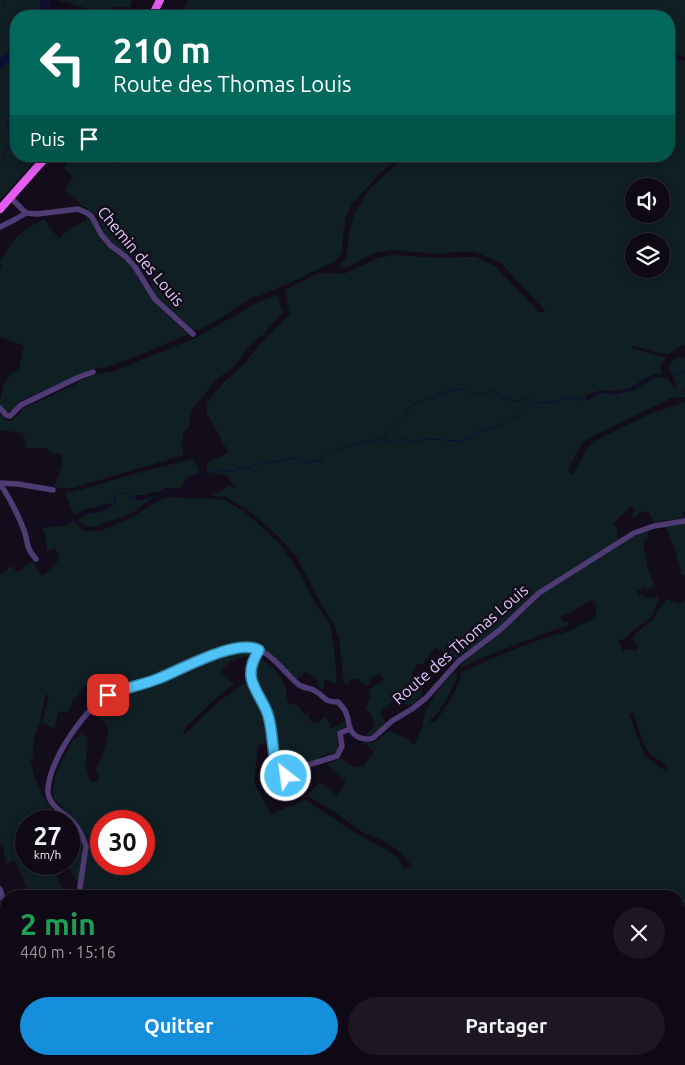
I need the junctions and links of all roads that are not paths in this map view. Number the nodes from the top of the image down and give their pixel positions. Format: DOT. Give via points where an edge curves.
graph roads {
  1 [pos="42,162"];
  2 [pos="10,197"];
  3 [pos="0,209"];
  4 [pos="26,213"];
  5 [pos="0,226"];
  6 [pos="193,334"];
  7 [pos="93,372"];
  8 [pos="0,408"];
  9 [pos="0,484"];
  10 [pos="53,490"];
  11 [pos="685,521"];
  12 [pos="36,559"];
  13 [pos="259,650"];
  14 [pos="350,729"];
  15 [pos="80,890"];
  1 -- 2 [label="main road"];
  2 -- 3 [label="main road"];
  2 -- 4 [label="street"];
  4 -- 5 [label="street"];
  4 -- 6 [label="street, Chemin des Louis" via="78,209 87,213 110,245 135,267 154,299"];
  7 -- 8 [label="street" via="21,405 10,416"];
  9 -- 10 [label="street"];
  9 -- 12 [label="street" via="19,518 28,550"];
  11 -- 14 [label="street, Route des Thomas Louis" via="634,533 539,593 501,630 464,656 426,698 373,738 360,738"];
  13 -- 14 [label="street" via="300,686 316,691 328,701 338,702 347,714"];
  13 -- 14 [label="street" via="252,664 251,677 268,713 274,758 281,775 286,776 337,756 342,746 340,733"];
  13 -- 15 [label="street" via="249,647 224,652 159,679 108,695 99,701 66,742 48,789 49,799 74,823 86,846"];
}
